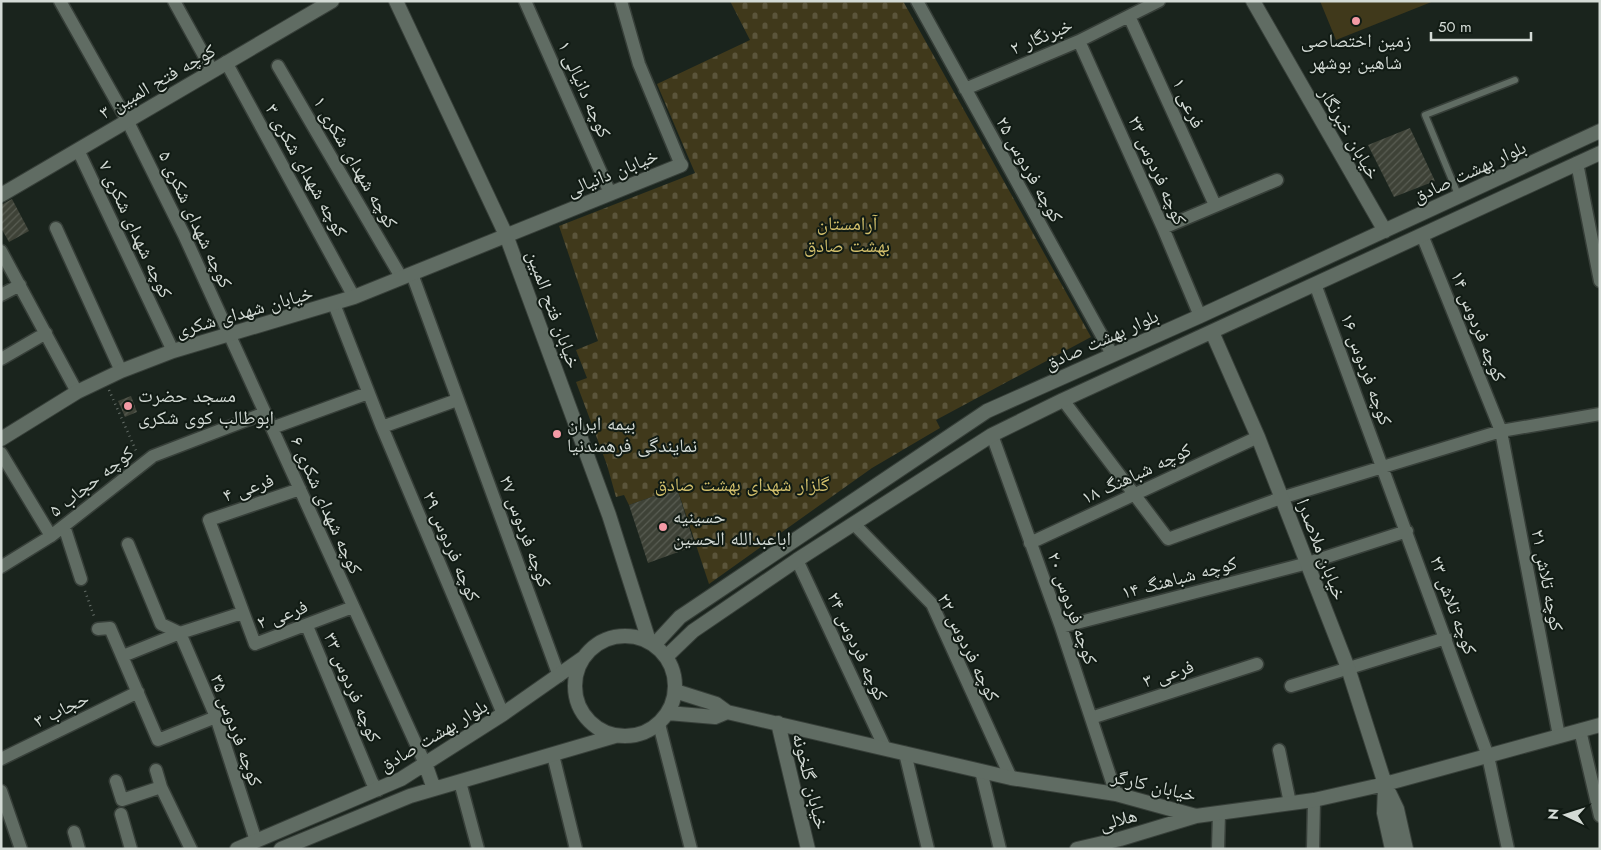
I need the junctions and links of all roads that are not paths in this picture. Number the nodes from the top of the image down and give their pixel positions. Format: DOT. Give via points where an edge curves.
graph roads {
  1 [pos="60,1"];
  2 [pos="174,1"];
  3 [pos="332,1"];
  4 [pos="396,1"];
  5 [pos="525,1"];
  6 [pos="621,1"];
  7 [pos="917,1"];
  8 [pos="1159,1"];
  9 [pos="1254,1"];
  10 [pos="1129,16"];
  11 [pos="1078,41"];
  12 [pos="226,62"];
  13 [pos="278,66"];
  14 [pos="212,70"];
  15 [pos="1515,80"];
  16 [pos="965,89"];
  17 [pos="127,120"];
  18 [pos="1600,131"];
  19 [pos="78,150"];
  20 [pos="1600,153"];
  21 [pos="1577,164"];
  22 [pos="681,165"];
  23 [pos="1512,172"];
  24 [pos="1277,180"];
  25 [pos="1520,191"];
  26 [pos="610,193"];
  27 [pos="1,195"];
  28 [pos="1458,197"];
  29 [pos="1215,205"];
  30 [pos="56,228"];
  31 [pos="1164,228"];
  32 [pos="1385,231"];
  33 [pos="506,235"];
  34 [pos="1422,235"];
  35 [pos="1,250"];
  36 [pos="407,276"];
  37 [pos="1600,281"];
  38 [pos="1315,284"];
  39 [pos="20,285"];
  40 [pos="1,295"];
  41 [pos="354,297"];
  42 [pos="334,304"];
  43 [pos="1200,316"];
  44 [pos="1212,332"];
  45 [pos="46,333"];
  46 [pos="230,336"];
  47 [pos="172,351"];
  48 [pos="1112,354"];
  49 [pos="1,359"];
  50 [pos="121,371"];
  51 [pos="77,392"];
  52 [pos="368,393"];
  53 [pos="457,400"];
  54 [pos="1062,400"];
  55 [pos="265,413"];
  56 [pos="1600,414"];
  57 [pos="382,427"];
  58 [pos="272,428"];
  59 [pos="1501,431"];
  60 [pos="992,435"];
  61 [pos="1258,437"];
  62 [pos="1,439"];
  63 [pos="1,453"];
  64 [pos="1383,466"];
  65 [pos="300,489"];
  66 [pos="1135,495"];
  67 [pos="1281,498"];
  68 [pos="854,524"];
  69 [pos="64,526"];
  70 [pos="1407,531"];
  71 [pos="51,536"];
  72 [pos="1030,543"];
  73 [pos="128,544"];
  74 [pos="797,560"];
  75 [pos="1308,563"];
  76 [pos="1,566"];
  77 [pos="81,580"];
  78 [pos="353,607"];
  79 [pos="242,613"];
  80 [pos="307,626"];
  81 [pos="1061,627"];
  82 [pos="98,629"];
  83 [pos="180,633"];
  84 [pos="1446,638"];
  85 [pos="652,643"];
  86 [pos="122,656"];
  87 [pos="666,656"];
  88 [pos="582,658"];
  89 [pos="1257,664"];
  90 [pos="1348,668"];
  91 [pos="559,676"];
  92 [pos="1291,686"];
  93 [pos="674,691"];
  94 [pos="138,692"];
  95 [pos="727,712"];
  96 [pos="503,714"];
  97 [pos="216,717"];
  98 [pos="663,718"];
  99 [pos="1091,718"];
  100 [pos="778,723"];
  101 [pos="1600,725"];
  102 [pos="1580,730"];
  103 [pos="615,736"];
  104 [pos="1558,736"];
  105 [pos="885,748"];
  106 [pos="1279,750"];
  107 [pos="905,753"];
  108 [pos="553,755"];
  109 [pos="1488,756"];
  110 [pos="1,760"];
  111 [pos="426,766"];
  112 [pos="156,770"];
  113 [pos="981,772"];
  114 [pos="1011,778"];
  115 [pos="116,781"];
  116 [pos="460,782"];
  117 [pos="1385,784"];
  118 [pos="161,786"];
  119 [pos="434,789"];
  120 [pos="378,790"];
  121 [pos="1,791"];
  122 [pos="1116,794"];
  123 [pos="1314,800"];
  124 [pos="1290,803"];
  125 [pos="1219,813"];
  126 [pos="121,814"];
  127 [pos="1196,816"];
  128 [pos="1600,816"];
  129 [pos="74,832"];
  130 [pos="256,841"];
  131 [pos="1120,844"];
  132 [pos="18,848"];
  133 [pos="79,849"];
  134 [pos="131,849"];
  135 [pos="191,849"];
  136 [pos="238,849"];
  137 [pos="281,849"];
  138 [pos="478,849"];
  139 [pos="576,849"];
  140 [pos="691,849"];
  141 [pos="808,849"];
  142 [pos="928,849"];
  143 [pos="1000,849"];
  144 [pos="1077,849"];
  145 [pos="1218,849"];
  146 [pos="1312,849"];
  147 [pos="1392,849"];
  148 [pos="1406,849"];
  149 [pos="1508,849"];
  1 -- 17 [label="street, کوچه شهدای شکری ۵"];
  2 -- 14 [label="street"];
  3 -- 12 [label="street, کوچه فتح المبین ۳"];
  4 -- 33 [label="street, خیابان فتح المبین"];
  5 -- 26 [label="street, کوچه دانیالی ۱"];
  6 -- 22 [label="street, خیابان دانیالی" via="639,64"];
  7 -- 16 [label="street, کوچه فردوس ۲۵"];
  8 -- 10 [label="street, خبرنگار ۲"];
  9 -- 32 [label="street, خیابان خبرنگار"];
  10 -- 11 [label="street, خبرنگار ۲"];
  10 -- 29 [label="street, فرعی ۱"];
  11 -- 16 [label="street, خبرنگار ۲"];
  11 -- 31 [label="street, کوچه فردوس ۲۳"];
  12 -- 14 [label="street, کوچه فتح المبین ۳"];
  12 -- 41 [label="street, کوچه شهدای شکری ۳"];
  13 -- 36 [label="street, کوچه شهدای شکری ۱"];
  14 -- 17 [label="street, کوچه فتح المبین ۳"];
  15 -- 28 [label="lane" via="1425,116"];
  16 -- 48 [label="street, کوچه فردوس ۲۵"];
  17 -- 19 [label="street, کوچه فتح المبین ۳"];
  17 -- 46 [label="street, کوچه شهدای شکری ۵"];
  18 -- 23 [label="street, بلوار بهشت صادق"];
  19 -- 27 [label="street, کوچه فتح المبین ۳"];
  19 -- 47 [label="street, کوچه شهدای شکری ۷"];
  20 -- 21 [label="street, بلوار بهشت صادق"];
  21 -- 25 [label="street, بلوار بهشت صادق"];
  21 -- 37 [label="street"];
  22 -- 26 [label="street, خیابان دانیالی"];
  23 -- 25 [label="street"];
  23 -- 28 [label="street, بلوار بهشت صادق"];
  24 -- 29 [label="street"];
  25 -- 34 [label="street, بلوار بهشت صادق"];
  26 -- 33 [label="street, خیابان دانیالی"];
  28 -- 32 [label="street, بلوار بهشت صادق"];
  29 -- 31 [label="street"];
  30 -- 50 [label="street"];
  31 -- 43 [label="street, کوچه فردوس ۲۳"];
  32 -- 43 [label="street, بلوار بهشت صادق"];
  33 -- 36 [label="street, خیابان شهدای شکری"];
  33 -- 85 [label="street, خیابان فتح المبین" via="609,515"];
  34 -- 38 [label="street, بلوار بهشت صادق"];
  34 -- 59 [label="street, کوچه فردوس ۱۴"];
  35 -- 39 [label="street"];
  36 -- 41 [label="street, خیابان شهدای شکری"];
  36 -- 53 [label="street, کوچه شهدای شکری ۱"];
  38 -- 44 [label="street, بلوار بهشت صادق"];
  38 -- 64 [label="street, کوچه فردوس ۱۶"];
  39 -- 40 [label="street"];
  39 -- 45 [label="street"];
  41 -- 42 [label="street, خیابان شهدای شکری"];
  42 -- 46 [label="street, خیابان شهدای شکری"];
  42 -- 52 [label="street, کوچه فردوس ۲۹"];
  43 -- 48 [label="street, بلوار بهشت صادق"];
  44 -- 54 [label="street, بلوار بهشت صادق"];
  44 -- 61 [label="street, خیابان ملاصدرا"];
  45 -- 49 [label="street"];
  45 -- 51 [label="street"];
  46 -- 47 [label="street, خیابان شهدای شکری"];
  46 -- 55 [label="street, کوچه شهدای شکری ۶"];
  47 -- 50 [label="street, خیابان شهدای شکری"];
  48 -- 85 [label="street, بلوار بهشت صادق" via="987,411 680,617"];
  50 -- 51 [label="street, خیابان شهدای شکری"];
  51 -- 62 [label="street, خیابان شهدای شکری"];
  52 -- 57 [label="street, کوچه فردوس ۲۹"];
  52 -- 58 [label="street"];
  53 -- 57 [label="street"];
  53 -- 91 [label="street, کوچه فردوس ۲۷"];
  54 -- 60 [label="street, بلوار بهشت صادق"];
  54 -- 66 [label="street"];
  55 -- 58 [label="street, کوچه شهدای شکری ۶"];
  55 -- 69 [label="street, کوچه حجاب ۵" via="153,456"];
  56 -- 59 [label="street"];
  57 -- 96 [label="street, کوچه فردوس ۲۹"];
  58 -- 65 [label="street, کوچه شهدای شکری ۶"];
  59 -- 64 [label="street"];
  59 -- 104 [label="street, کوچه تلاش ۲۱"];
  60 -- 68 [label="street, بلوار بهشت صادق"];
  60 -- 72 [label="street, کوچه فردوس ۲۰"];
  61 -- 66 [label="street, کوچه شباهنگ ۱۸"];
  61 -- 67 [label="street, خیابان ملاصدرا"];
  63 -- 71 [label="street"];
  64 -- 67 [label="street"];
  64 -- 70 [label="street, کوچه تلاش ۲۳"];
  65 -- 78 [label="street, کوچه شهدای شکری ۶"];
  65 -- 79 [label="street, فرعی ۴" via="209,520"];
  66 -- 67 [label="street" via="1168,539"];
  66 -- 72 [label="street, کوچه شباهنگ ۱۸"];
  67 -- 75 [label="street, خیابان ملاصدرا"];
  68 -- 74 [label="street, بلوار بهشت صادق"];
  68 -- 114 [label="street, کوچه فردوس ۲۲" via="932,604"];
  69 -- 71 [label="street, کوچه حجاب ۵"];
  69 -- 77 [label="street"];
  70 -- 75 [label="street, کوچه شباهنگ ۱۴"];
  70 -- 84 [label="street, کوچه تلاش ۲۳"];
  71 -- 76 [label="street, کوچه حجاب ۵"];
  72 -- 81 [label="street, کوچه فردوس ۲۰"];
  73 -- 83 [label="street" via="162,624"];
  74 -- 87 [label="street, بلوار بهشت صادق" via="693,631"];
  74 -- 105 [label="street, کوچه فردوس ۲۴"];
  75 -- 81 [label="street, کوچه شباهنگ ۱۴"];
  75 -- 90 [label="street, خیابان ملاصدرا"];
  78 -- 80 [label="street, فرعی ۲"];
  78 -- 111 [label="street, کوچه شهدای شکری ۶"];
  79 -- 80 [label="street, فرعی ۲" via="255,644"];
  79 -- 83 [label="street"];
  80 -- 120 [label="street, کوچه فردوس ۳۳"];
  81 -- 99 [label="street, کوچه فردوس ۲۰"];
  82 -- 86 [label="street" via="110,628"];
  83 -- 86 [label="street"];
  83 -- 97 [label="street, کوچه فردوس ۳۵"];
  84 -- 90 [label="street"];
  84 -- 109 [label="street, کوچه تلاش ۲۳"];
  85 -- 87 [label="street"];
  85 -- 88 [label="street" via="624,635 608,638"];
  86 -- 94 [label="street"];
  87 -- 93 [label="street" via="673,670"];
  88 -- 91 [label="street, بلوار بهشت صادق"];
  88 -- 103 [label="street" via="574,690 578,706 587,720"];
  89 -- 99 [label="street, فرعی ۳"];
  90 -- 92 [label="street"];
  90 -- 117 [label="street, خیابان ملاصدرا"];
  91 -- 96 [label="street, بلوار بهشت صادق"];
  93 -- 95 [label="street, خیابان کارگر" via="716,704"];
  93 -- 98 [label="street" via="674,700"];
  94 -- 97 [label="street" via="158,740"];
  94 -- 110 [label="street, حجاب ۳"];
  95 -- 98 [label="street, خیابان کارگر" via="715,717"];
  95 -- 100 [label="street, خیابان کارگر"];
  96 -- 111 [label="street, بلوار بهشت صادق"];
  97 -- 130 [label="street, کوچه فردوس ۳۵"];
  98 -- 103 [label="street" via="647,732"];
  98 -- 140 [label="street"];
  99 -- 122 [label="street, کوچه فردوس ۲۰"];
  100 -- 105 [label="street, خیابان کارگر"];
  100 -- 141 [label="street, خیابان گلخونه"];
  101 -- 102 [label="street, خیابان کارگر"];
  102 -- 104 [label="street, خیابان کارگر"];
  102 -- 128 [label="street"];
  103 -- 108 [label="street, بلوار بهشت صادق"];
  104 -- 109 [label="street, خیابان کارگر"];
  105 -- 107 [label="street, خیابان کارگر"];
  106 -- 124 [label="street"];
  107 -- 113 [label="street, خیابان کارگر"];
  107 -- 142 [label="street"];
  108 -- 116 [label="street, بلوار بهشت صادق"];
  108 -- 139 [label="street"];
  109 -- 117 [label="street, خیابان کارگر"];
  109 -- 149 [label="street, کوچه تلاش ۲۳"];
  111 -- 119 [label="street"];
  111 -- 120 [label="street, بلوار بهشت صادق"];
  112 -- 118 [label="street"];
  113 -- 114 [label="street, خیابان کارگر"];
  113 -- 143 [label="street"];
  114 -- 122 [label="street, خیابان کارگر"];
  115 -- 118 [label="street" via="122,800"];
  116 -- 119 [label="street, بلوار بهشت صادق"];
  116 -- 138 [label="street"];
  117 -- 123 [label="street, خیابان کارگر"];
  117 -- 147 [label="street, خیابان ملاصدرا" via="1384,813"];
  117 -- 148 [label="street, خیابان ملاصدرا" via="1398,809"];
  118 -- 135 [label="street"];
  119 -- 137 [label="street, بلوار بهشت صادق"];
  120 -- 130 [label="street, بلوار بهشت صادق"];
  121 -- 132 [label="street"];
  122 -- 127 [label="street, خیابان کارگر"];
  123 -- 124 [label="street, خیابان کارگر"];
  123 -- 146 [label="street"];
  124 -- 125 [label="street, خیابان کارگر"];
  125 -- 127 [label="street, خیابان کارگر"];
  125 -- 145 [label="street"];
  126 -- 134 [label="street"];
  127 -- 131 [label="street, هلالی"];
  129 -- 133 [label="street"];
  130 -- 136 [label="street, بلوار بهشت صادق"];
  131 -- 144 [label="street, هلالی"];
}
